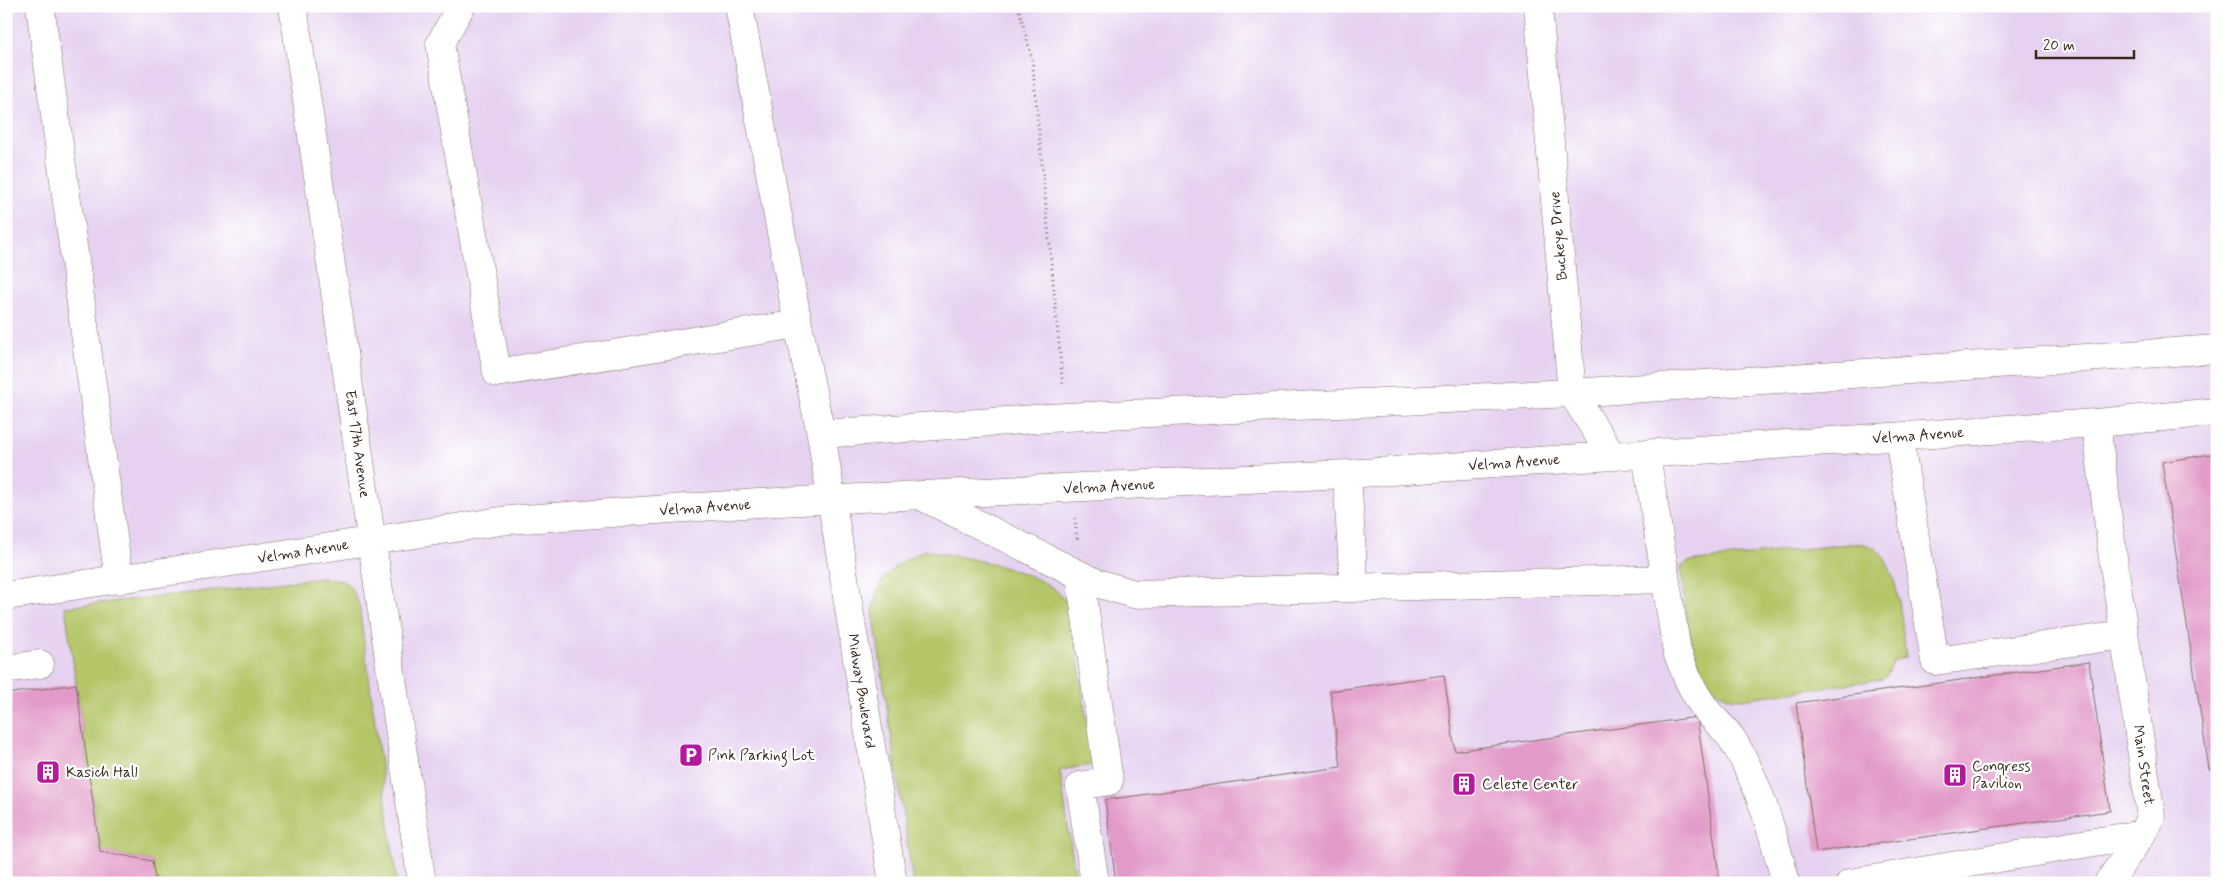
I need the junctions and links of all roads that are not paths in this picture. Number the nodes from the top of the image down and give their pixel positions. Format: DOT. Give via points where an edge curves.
graph roads {
  1 [pos="40,6"];
  2 [pos="293,6"];
  3 [pos="461,6"];
  4 [pos="739,6"];
  5 [pos="1538,6"];
  6 [pos="798,324"];
  7 [pos="2217,349"];
  8 [pos="1572,393"];
  9 [pos="2217,412"];
  10 [pos="2096,423"];
  11 [pos="821,434"];
  12 [pos="1898,436"];
  13 [pos="1646,454"];
  14 [pos="1612,456"];
  15 [pos="1346,474"];
  16 [pos="920,496"];
  17 [pos="831,500"];
  18 [pos="372,540"];
  19 [pos="1080,575"];
  20 [pos="1665,579"];
  21 [pos="119,580"];
  22 [pos="1354,588"];
  23 [pos="6,596"];
  24 [pos="2124,635"];
  25 [pos="40,664"];
  26 [pos="6,669"];
  27 [pos="2142,834"];
  28 [pos="422,883"];
  29 [pos="893,883"];
  30 [pos="1095,883"];
  31 [pos="1786,883"];
  32 [pos="1850,883"];
  33 [pos="2108,883"];
  1 -- 21 [label="street"];
  2 -- 18 [label="street, East 17th Avenue"];
  3 -- 6 [label="street" via="440,44 497,374"];
  4 -- 6 [label="street, Midway Boulevard"];
  5 -- 8 [label="street, Buckeye Drive"];
  6 -- 11 [label="street, Midway Boulevard"];
  7 -- 8 [label="street"];
  8 -- 11 [label="street" via="1065,417"];
  8 -- 14 [label="street, Buckeye Drive"];
  9 -- 10 [label="street, Velma Avenue"];
  10 -- 12 [label="street, Velma Avenue"];
  10 -- 24 [label="street, Main Street"];
  11 -- 17 [label="street, Midway Boulevard"];
  12 -- 13 [label="street, Velma Avenue"];
  12 -- 24 [label="street" via="1935,661"];
  13 -- 14 [label="street, Velma Avenue"];
  13 -- 20 [label="street"];
  14 -- 15 [label="street, Velma Avenue"];
  15 -- 16 [label="street, Velma Avenue"];
  15 -- 22 [label="street"];
  16 -- 17 [label="street, Velma Avenue"];
  16 -- 19 [label="street"];
  17 -- 18 [label="street, Velma Avenue" via="508,520"];
  17 -- 29 [label="street, Midway Boulevard"];
  18 -- 21 [label="street, Velma Avenue"];
  18 -- 28 [label="street, East 17th Avenue"];
  19 -- 22 [label="street" via="1134,594"];
  19 -- 30 [label="street" via="1109,781 1080,786"];
  20 -- 22 [label="street"];
  20 -- 31 [label="street" via="1677,652 1689,683 1703,706 1732,740 1754,783 1774,836"];
  21 -- 23 [label="street, Velma Avenue"];
  24 -- 27 [label="street, Main Street" via="2151,816"];
  25 -- 26 [label="street"];
  27 -- 32 [label="street"];
  27 -- 33 [label="street, Main Street"];
}
